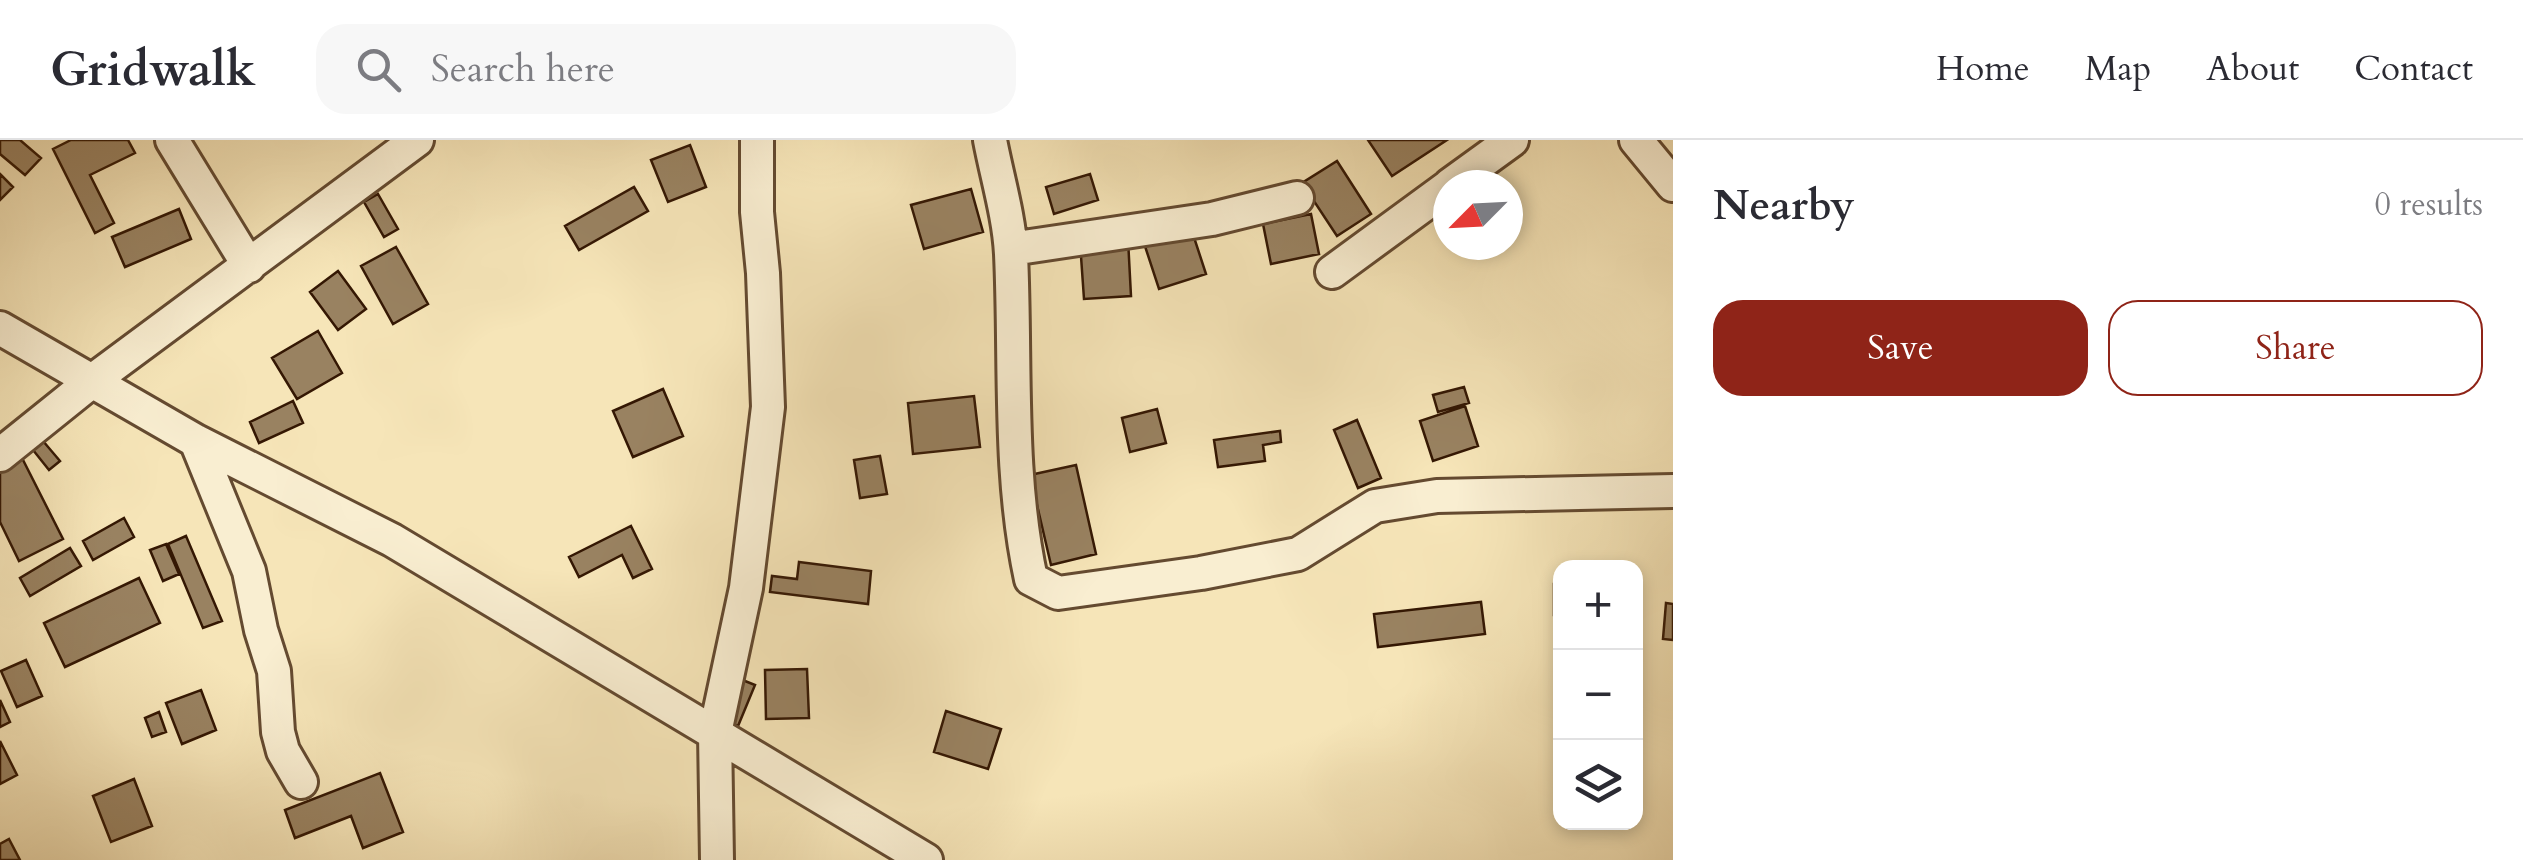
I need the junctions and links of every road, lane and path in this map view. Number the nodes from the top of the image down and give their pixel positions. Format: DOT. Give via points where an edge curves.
graph roads {
  1 [pos="172,140"];
  2 [pos="418,140"];
  3 [pos="758,140"];
  4 [pos="990,140"];
  5 [pos="1512,140"];
  6 [pos="1636,140"];
  7 [pos="1471,170"];
  8 [pos="1673,186"];
  9 [pos="1297,198"];
  10 [pos="1433,198"];
  11 [pos="1011,249"];
  12 [pos="249,266"];
  13 [pos="1332,272"];
  14 [pos="0,328"];
  15 [pos="92,381"];
  16 [pos="196,441"];
  17 [pos="0,455"];
  18 [pos="1673,490"];
  19 [pos="715,733"];
  20 [pos="300,782"];
  21 [pos="717,860"];
  22 [pos="926,860"];
  1 -- 12 [label="street"];
  2 -- 12 [label="street"];
  3 -- 19 [label="street" via="768,408 746,588"];
  4 -- 11 [label="street"];
  5 -- 7 [label="street"];
  6 -- 8 [label="street"];
  9 -- 11 [label="street" via="1212,219"];
  10 -- 13 [label="street"];
  11 -- 18 [label="street" via="1023,544 1030,578 1058,593 1298,554 1375,506 1422,498"];
  12 -- 15 [label="street"];
  14 -- 15 [label="street"];
  15 -- 16 [label="street"];
  15 -- 17 [label="street"];
  16 -- 19 [label="street" via="392,540"];
  16 -- 20 [label="street" via="249,570 274,671 278,732"];
  19 -- 21 [label="street"];
  19 -- 22 [label="street"];
}
